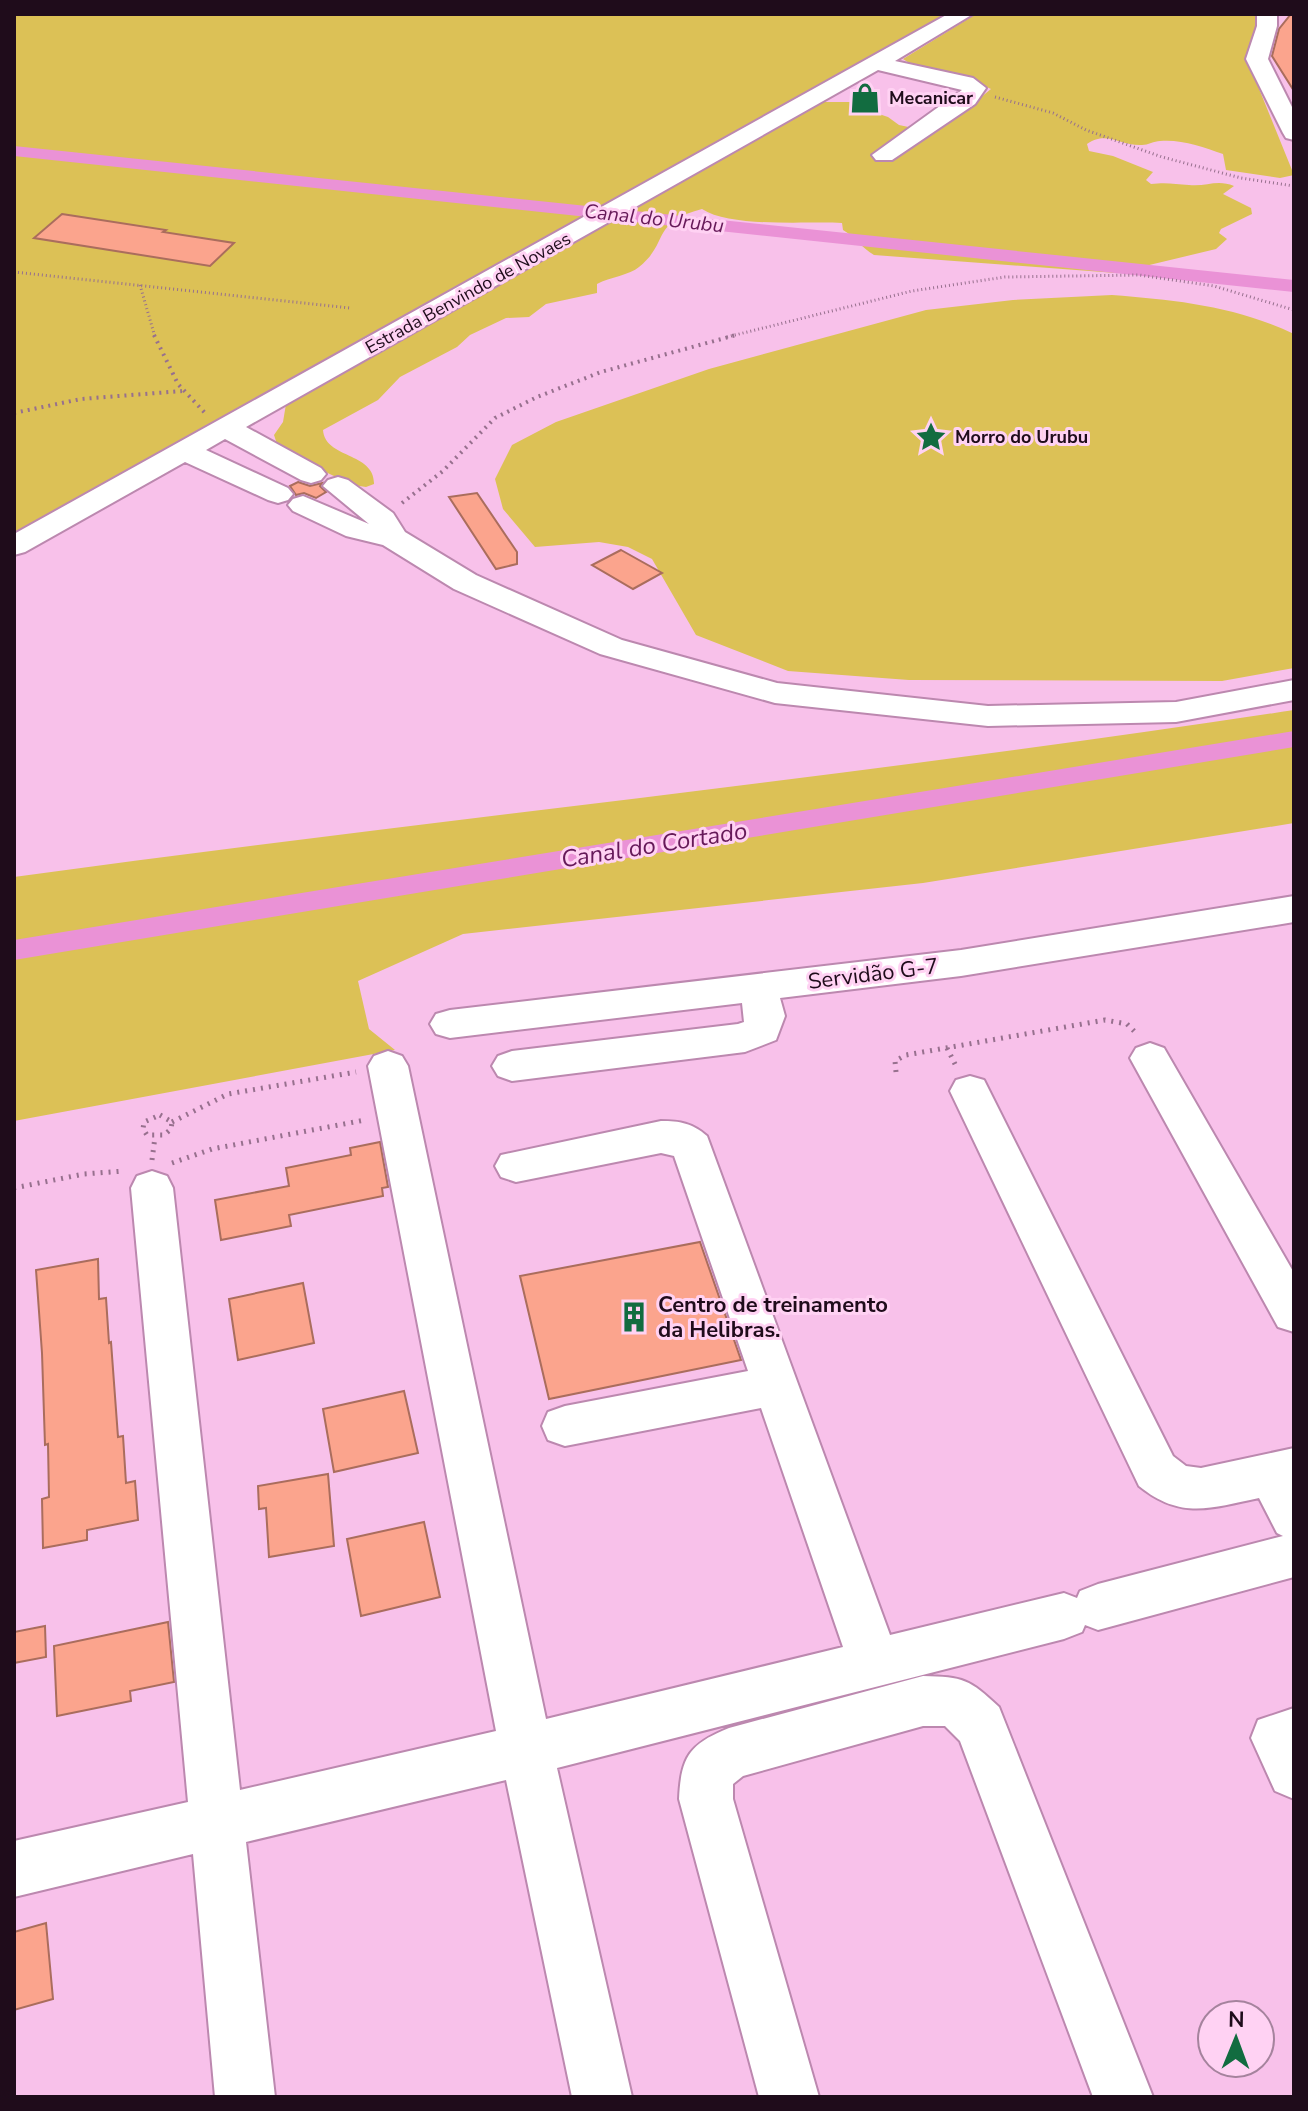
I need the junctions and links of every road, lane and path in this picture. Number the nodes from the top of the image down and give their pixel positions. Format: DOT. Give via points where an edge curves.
graph roads {
  1 [pos="963,14"];
  2 [pos="1267,14"];
  3 [pos="875,63"];
  4 [pos="975,91"];
  5 [pos="1294,133"];
  6 [pos="884,155"];
  7 [pos="1294,186"];
  8 [pos="14,272"];
  9 [pos="140,285"];
  10 [pos="350,308"];
  11 [pos="1294,310"];
  12 [pos="182,391"];
  13 [pos="14,413"];
  14 [pos="226,428"];
  15 [pos="185,451"];
  16 [pos="388,529"];
  17 [pos="14,546"];
  18 [pos="1294,690"];
  19 [pos="1294,909"];
  20 [pos="757,986"];
  21 [pos="450,1024"];
  22 [pos="1150,1058"];
  23 [pos="512,1066"];
  24 [pos="378,1069"];
  25 [pos="896,1072"];
  26 [pos="970,1091"];
  27 [pos="378,1115"];
  28 [pos="172,1122"];
  29 [pos="516,1166"];
  30 [pos="151,1175"];
  31 [pos="14,1188"];
  32 [pos="1294,1314"];
  33 [pos="775,1386"];
  34 [pos="565,1426"];
  35 [pos="1282,1472"];
  36 [pos="1294,1518"];
  37 [pos="1294,1555"];
  38 [pos="875,1664"];
  39 [pos="1294,1733"];
  40 [pos="526,1750"];
  41 [pos="1294,1773"];
  42 [pos="217,1822"];
  43 [pos="14,1869"];
  44 [pos="245,2097"];
  45 [pos="602,2097"];
  46 [pos="789,2097"];
  47 [pos="1123,2097"];
  1 -- 3 [label="street, Estrada Benvindo de Novaes"];
  2 -- 5 [label="street" via="1257,59"];
  3 -- 4 [label="street" via="965,83"];
  3 -- 14 [label="street, Estrada Benvindo de Novaes"];
  4 -- 6 [label="street"];
  4 -- 7 [label="path" via="1005,103 1036,106 1084,129 1199,168"];
  8 -- 9 [label="path"];
  9 -- 10 [label="path"];
  9 -- 12 [label="path" via="164,366"];
  11 -- 16 [label="path" via="1214,286 1139,275 1005,277 912,291 695,344 537,397 495,418"];
  12 -- 13 [label="path" via="81,399"];
  12 -- 14 [label="path"];
  14 -- 15 [label="street, Estrada Benvindo de Novaes"];
  14 -- 16 [label="street" via="324,480"];
  15 -- 16 [label="street" via="357,530"];
  15 -- 17 [label="street, Estrada Benvindo de Novaes"];
  16 -- 18 [label="street" via="465,582 611,647 775,693 988,716 1176,712"];
  19 -- 20 [label="street, Servidão G-7" via="961,963"];
  20 -- 21 [label="street, Servidão G-7"];
  20 -- 23 [label="street" via="765,1016 762,1030 745,1038"];
  22 -- 25 [label="path" via="1133,1028 1105,1020 906,1055 895,1061"];
  22 -- 32 [label="street"];
  24 -- 28 [label="path" via="228,1094"];
  24 -- 40 [label="street"];
  26 -- 35 [label="street" via="1156,1471 1175,1486 1201,1489"];
  27 -- 30 [label="path" via="212,1149"];
  28 -- 28 [label="path" via="150,1117 143,1129 147,1135 164,1135"];
  29 -- 33 [label="street" via="661,1137 680,1137 692,1147"];
  30 -- 31 [label="path" via="84,1174"];
  30 -- 42 [label="street"];
  33 -- 34 [label="street"];
  33 -- 38 [label="street"];
  35 -- 36 [label="street"];
  37 -- 38 [label="street"];
  38 -- 40 [label="street"];
  39 -- 41 [label="street" via="1277,1738"];
  40 -- 42 [label="street"];
  40 -- 45 [label="street"];
  42 -- 43 [label="street"];
  42 -- 44 [label="street"];
  46 -- 47 [label="street" via="706,1799 707,1771 729,1754 923,1701 956,1702 980,1725"];
}
